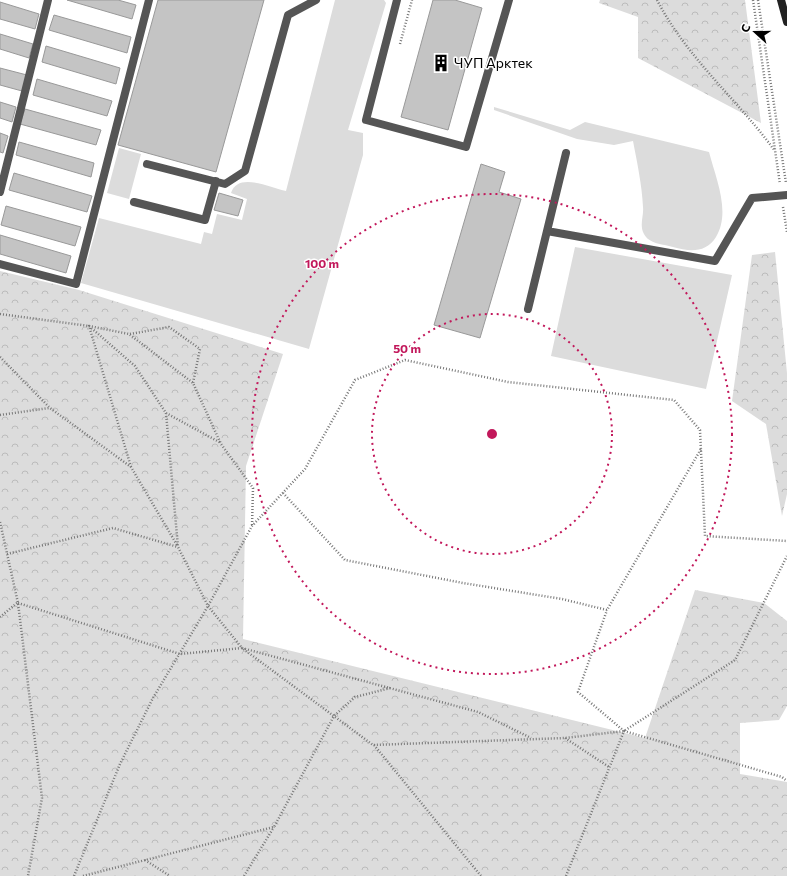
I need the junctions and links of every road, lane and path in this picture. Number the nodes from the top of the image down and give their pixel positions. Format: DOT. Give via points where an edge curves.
graph roads {
  1 [pos="48,0"];
  2 [pos="149,0"];
  3 [pos="316,0"];
  4 [pos="397,0"];
  5 [pos="509,0"];
  6 [pos="657,0"];
  7 [pos="753,0"];
  8 [pos="758,0"];
  9 [pos="781,0"];
  10 [pos="787,22"];
  11 [pos="775,152"];
  12 [pos="566,153"];
  13 [pos="147,164"];
  14 [pos="216,181"];
  15 [pos="786,184"];
  16 [pos="0,192"];
  17 [pos="784,195"];
  18 [pos="134,202"];
  19 [pos="547,231"];
  20 [pos="787,232"];
  21 [pos="0,264"];
  22 [pos="528,309"];
  23 [pos="0,314"];
  24 [pos="89,326"];
  25 [pos="129,334"];
  26 [pos="0,357"];
  27 [pos="193,383"];
  28 [pos="50,408"];
  29 [pos="166,413"];
  30 [pos="0,415"];
  31 [pos="221,444"];
  32 [pos="701,449"];
  33 [pos="132,467"];
  34 [pos="283,493"];
  35 [pos="0,522"];
  36 [pos="252,526"];
  37 [pos="787,541"];
  38 [pos="178,547"];
  39 [pos="7,554"];
  40 [pos="787,556"];
  41 [pos="18,603"];
  42 [pos="208,606"];
  43 [pos="606,610"];
  44 [pos="0,617"];
  45 [pos="242,648"];
  46 [pos="180,654"];
  47 [pos="391,688"];
  48 [pos="334,716"];
  49 [pos="624,730"];
  50 [pos="531,738"];
  51 [pos="565,738"];
  52 [pos="373,745"];
  53 [pos="609,767"];
  54 [pos="787,781"];
  55 [pos="274,827"];
  56 [pos="145,860"];
  57 [pos="28,876"];
  58 [pos="74,876"];
  59 [pos="83,876"];
  60 [pos="170,876"];
  61 [pos="244,876"];
  62 [pos="481,876"];
  63 [pos="566,876"];
  1 -- 16 [label="lane"];
  2 -- 21 [label="lane" via="76,284"];
  3 -- 14 [label="lane" via="288,14 245,171 225,184"];
  4 -- 5 [label="lane" via="366,120 466,147"];
  6 -- 11 [label="path" via="690,51 760,131"];
  7 -- 11 [label="path"];
  8 -- 15 [label="path"];
  9 -- 10 [label="main road"];
  11 -- 17 [label="path"];
  12 -- 19 [label="lane"];
  13 -- 14 [label="lane"];
  14 -- 18 [label="lane" via="205,220"];
  17 -- 19 [label="lane" via="752,198 715,261"];
  17 -- 20 [label="path"];
  19 -- 22 [label="lane"];
  23 -- 24 [label="path"];
  24 -- 25 [label="path"];
  24 -- 29 [label="path" via="135,366"];
  24 -- 33 [label="path"];
  25 -- 27 [label="path"];
  25 -- 27 [label="path" via="169,327 200,349"];
  26 -- 28 [label="path"];
  27 -- 31 [label="path"];
  28 -- 30 [label="path"];
  28 -- 33 [label="path"];
  29 -- 31 [label="path"];
  29 -- 38 [label="path"];
  31 -- 36 [label="path" via="253,488"];
  32 -- 34 [label="path" via="700,430 674,400 508,382 405,360 355,380 305,469"];
  32 -- 37 [label="path" via="705,536"];
  32 -- 43 [label="path"];
  33 -- 38 [label="path"];
  34 -- 36 [label="path"];
  34 -- 43 [label="path" via="345,560"];
  35 -- 39 [label="path"];
  36 -- 42 [label="path"];
  38 -- 39 [label="path" via="114,528"];
  38 -- 42 [label="path"];
  39 -- 41 [label="path"];
  40 -- 49 [label="path" via="735,660"];
  41 -- 44 [label="path"];
  41 -- 46 [label="path"];
  41 -- 57 [label="path" via="42,798"];
  42 -- 45 [label="path"];
  42 -- 46 [label="path"];
  43 -- 49 [label="path" via="578,692"];
  45 -- 46 [label="path"];
  45 -- 47 [label="path"];
  45 -- 48 [label="path"];
  46 -- 58 [label="path" via="153,698 120,764"];
  47 -- 48 [label="path" via="355,698"];
  47 -- 50 [label="path" via="478,712"];
  48 -- 52 [label="path"];
  48 -- 55 [label="path"];
  49 -- 51 [label="path"];
  49 -- 53 [label="path"];
  49 -- 54 [label="path" via="782,777"];
  50 -- 51 [label="path"];
  50 -- 52 [label="path"];
  51 -- 53 [label="path"];
  52 -- 62 [label="path"];
  53 -- 63 [label="path"];
  55 -- 56 [label="path"];
  55 -- 61 [label="path"];
  56 -- 59 [label="path"];
  56 -- 60 [label="path"];
}
